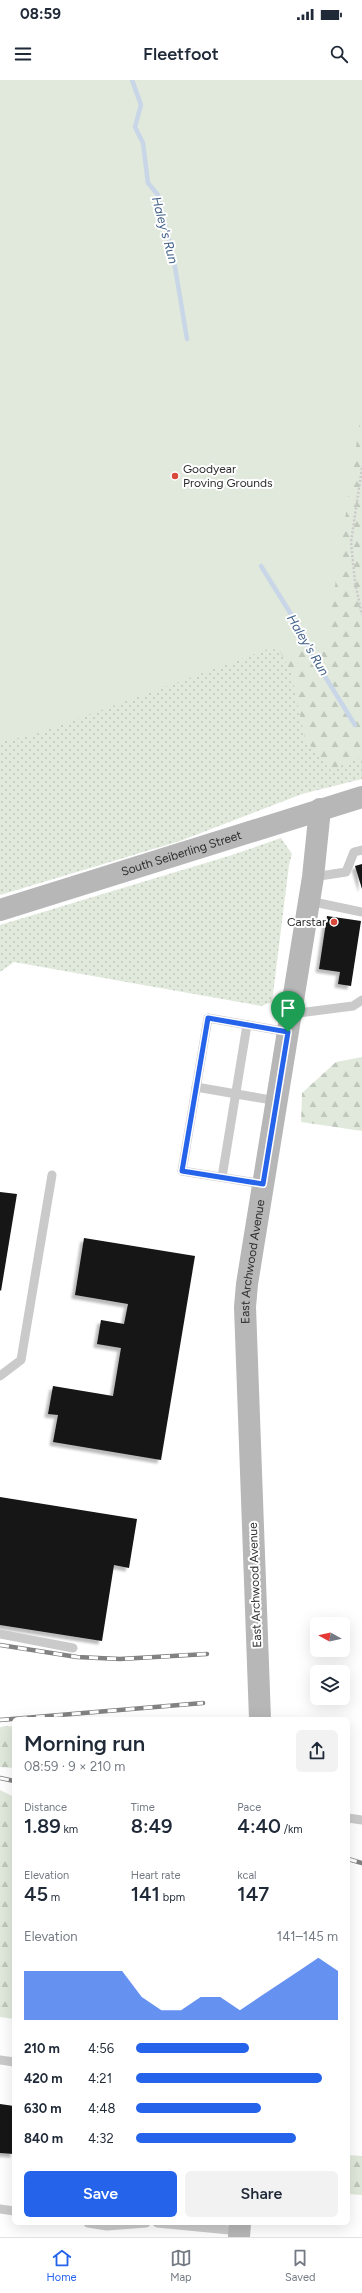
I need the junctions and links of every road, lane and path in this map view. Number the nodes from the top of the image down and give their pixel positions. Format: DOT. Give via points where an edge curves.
graph roads {
  1 [pos="362,468"];
  2 [pos="362,615"];
  3 [pos="362,797"];
  4 [pos="320,809"];
  5 [pos="362,850"];
  6 [pos="313,877"];
  7 [pos="309,901"];
  8 [pos="0,910"];
  9 [pos="362,912"];
  10 [pos="362,1000"];
  11 [pos="289,1023"];
  12 [pos="247,1025"];
  13 [pos="196,1087"];
  14 [pos="236,1094"];
  15 [pos="277,1101"];
  16 [pos="52,1175"];
  17 [pos="222,1177"];
  18 [pos="263,1184"];
  19 [pos="0,1376"];
  20 [pos="0,1634"];
  21 [pos="73,1648"];
  22 [pos="260,1717"];
  23 [pos="350,1818"];
  24 [pos="362,1820"];
  25 [pos="0,2060"];
  26 [pos="12,2062"];
  27 [pos="0,2209"];
  28 [pos="12,2211"];
  29 [pos="101,2225"];
  30 [pos="120,2225"];
  31 [pos="188,2225"];
  32 [pos="240,2230"];
  1 -- 2 [label="path" via="351,542 355,582"];
  3 -- 4 [label="main road, South Seiberling Street"];
  4 -- 6 [label="main road, East Archwood Avenue"];
  4 -- 8 [label="main road, South Seiberling Street"];
  5 -- 6 [label="lane" via="354,852 346,872"];
  6 -- 7 [label="main road, East Archwood Avenue"];
  7 -- 9 [label="lane"];
  7 -- 11 [label="main road, East Archwood Avenue"];
  10 -- 11 [label="lane" via="353,1006"];
  11 -- 12 [label="lane"];
  11 -- 15 [label="main road, East Archwood Avenue"];
  12 -- 13 [label="lane" via="208,1018"];
  12 -- 14 [label="lane"];
  13 -- 14 [label="lane"];
  13 -- 17 [label="lane" via="182,1171"];
  14 -- 15 [label="lane"];
  14 -- 17 [label="lane"];
  15 -- 18 [label="main road, East Archwood Avenue"];
  16 -- 19 [label="lane" via="20,1360"];
  17 -- 18 [label="lane"];
  18 -- 22 [label="main road, East Archwood Avenue" via="247,1284 245,1330"];
  20 -- 21 [label="lane"];
  23 -- 24 [label="lane"];
  25 -- 26 [label="lane"];
  27 -- 28 [label="lane"];
  29 -- 30 [label="lane"];
  31 -- 32 [label="lane"];
}
